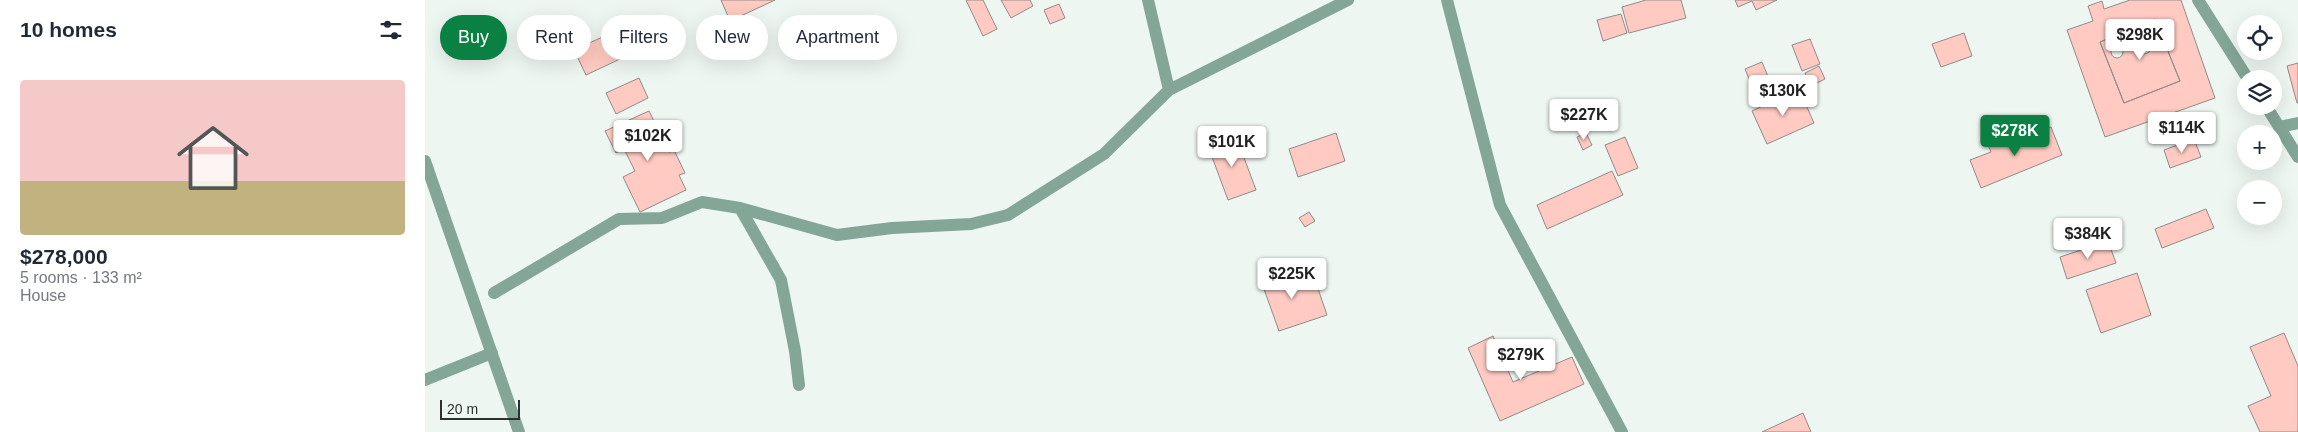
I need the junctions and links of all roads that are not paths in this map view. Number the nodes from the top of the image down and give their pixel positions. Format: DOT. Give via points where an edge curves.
graph roads {
  1 [pos="1148,0"];
  2 [pos="1349,0"];
  3 [pos="1447,0"];
  4 [pos="2198,0"];
  5 [pos="2242,70"];
  6 [pos="1169,90"];
  7 [pos="2298,123"];
  8 [pos="2282,126"];
  9 [pos="2282,132"];
  10 [pos="2298,157"];
  11 [pos="425,161"];
  12 [pos="739,208"];
  13 [pos="494,293"];
  14 [pos="492,353"];
  15 [pos="425,380"];
  16 [pos="799,385"];
  17 [pos="519,432"];
  18 [pos="1622,432"];
  1 -- 6 [label="street"];
  2 -- 6 [label="street"];
  3 -- 18 [label="street" via="1500,205"];
  4 -- 5 [label="street"];
  6 -- 12 [label="street" via="1104,154 1008,215 971,224 837,235"];
  7 -- 8 [label="street"];
  9 -- 10 [label="street"];
  11 -- 14 [label="street"];
  12 -- 13 [label="street" via="702,202 662,218 619,219"];
  12 -- 16 [label="street" via="781,280"];
  14 -- 15 [label="street"];
  14 -- 17 [label="street"];
}
